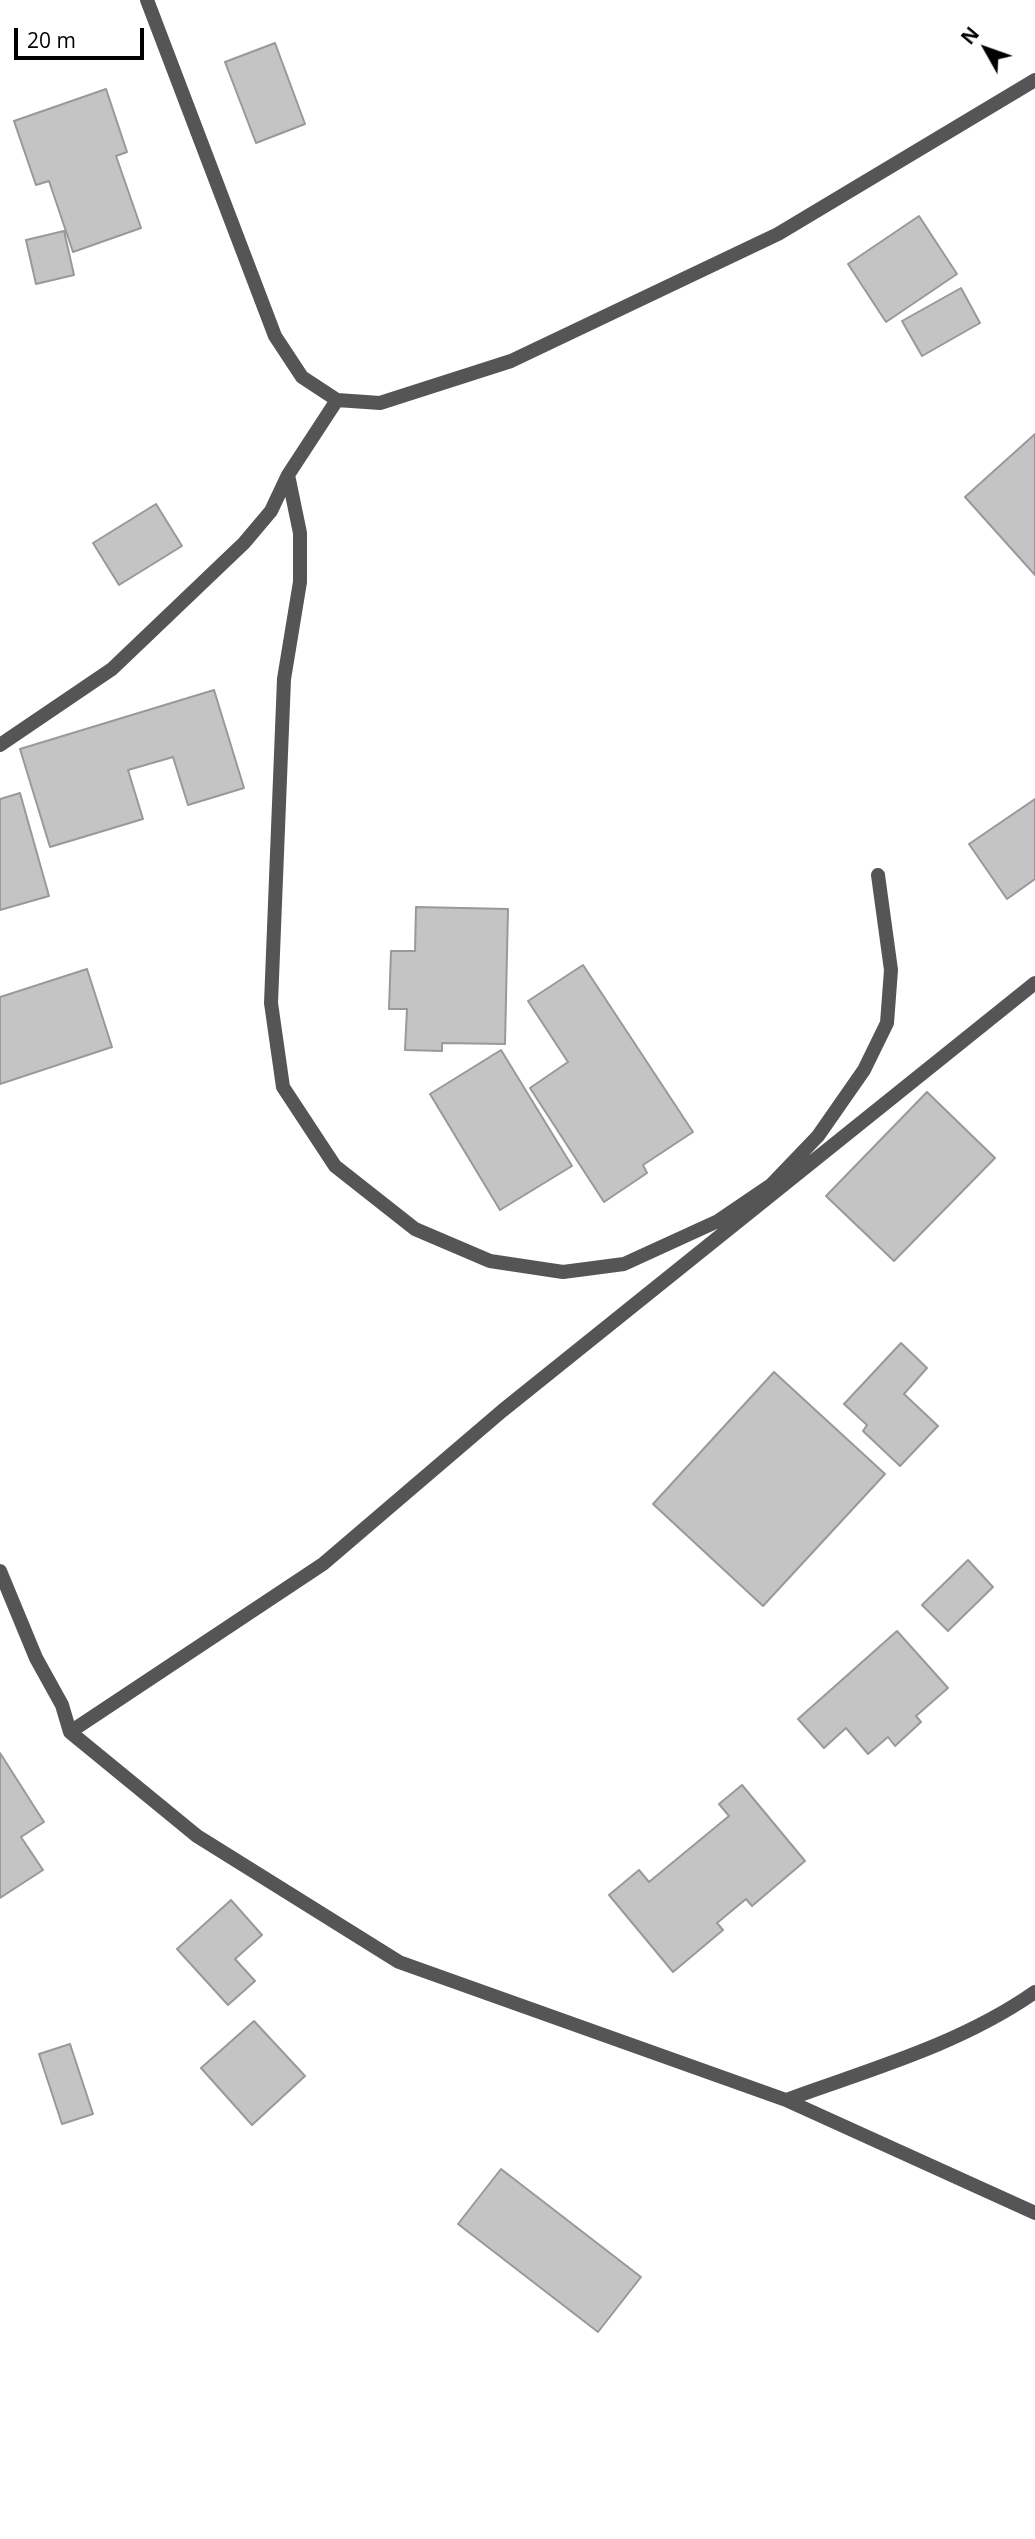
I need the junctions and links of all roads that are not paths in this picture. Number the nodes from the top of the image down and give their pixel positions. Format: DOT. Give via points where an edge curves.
graph roads {
  1 [pos="147,0"];
  2 [pos="1035,80"];
  3 [pos="337,400"];
  4 [pos="288,475"];
  5 [pos="0,745"];
  6 [pos="878,875"];
  7 [pos="1035,983"];
  8 [pos="0,1571"];
  9 [pos="70,1732"];
  10 [pos="1035,1992"];
  11 [pos="786,2100"];
  12 [pos="1035,2213"];
  1 -- 3 [label="street" via="275,336 302,377"];
  2 -- 3 [label="street" via="778,234 511,361 380,403"];
  3 -- 4 [label="street"];
  4 -- 5 [label="street" via="271,510 244,543 112,669"];
  4 -- 6 [label="street" via="300,533 300,582 284,679 271,1003 284,1087 335,1166 415,1229 490,1261 563,1272 624,1264 718,1221 771,1185 818,1136 864,1070 887,1023 891,970"];
  7 -- 9 [label="street" via="502,1411 323,1564"];
  8 -- 9 [label="street"];
  9 -- 11 [label="street" via="197,1836 399,1962"];
  10 -- 11 [label="street" via="1007,2012 948,2040"];
  11 -- 12 [label="street"];
}
